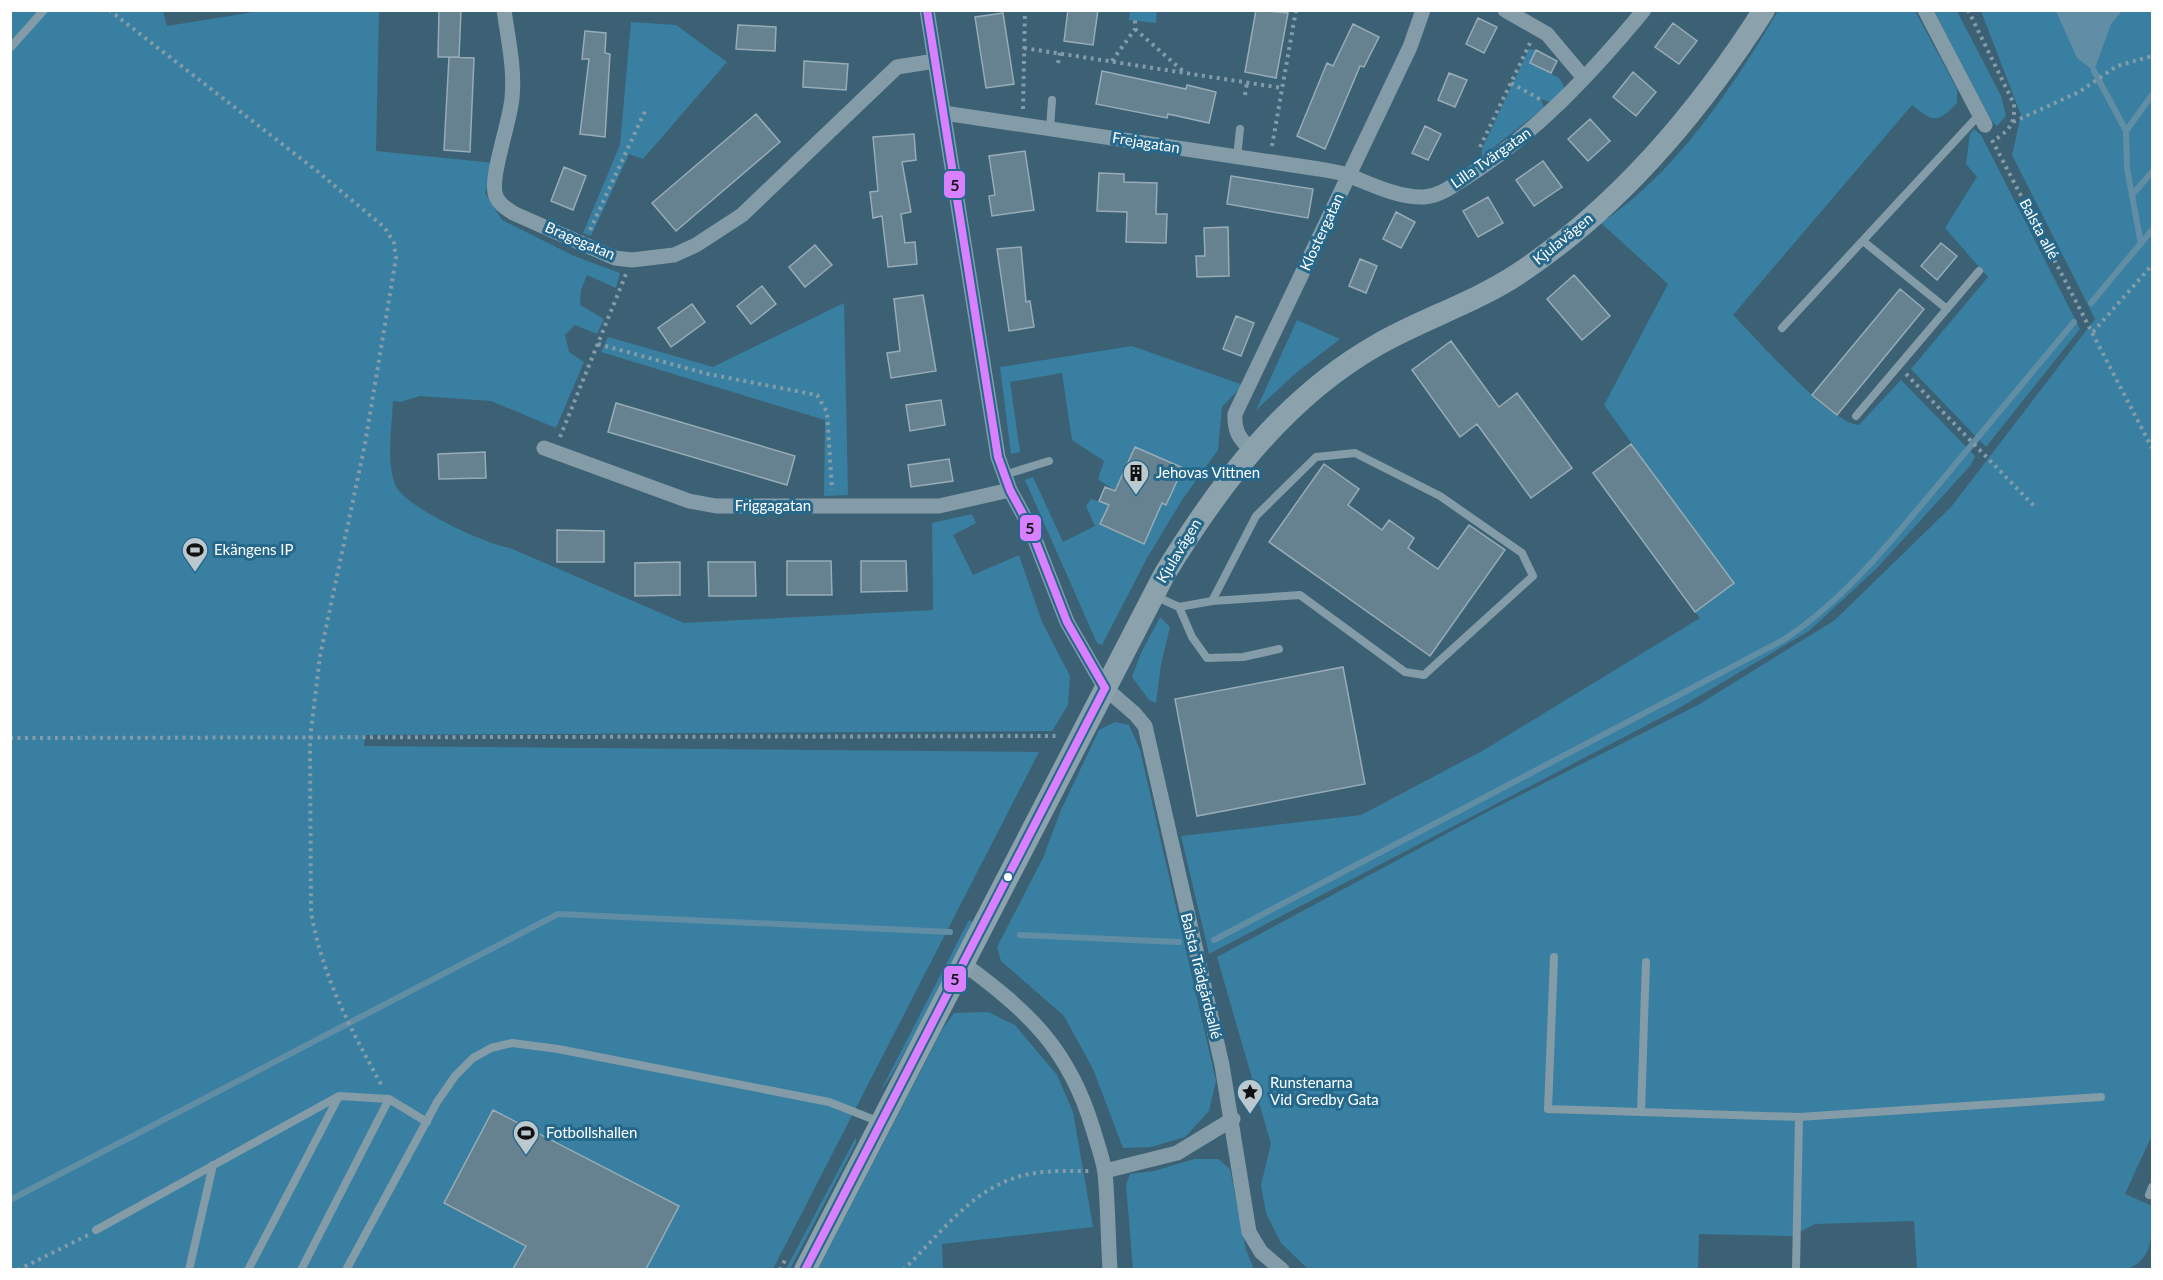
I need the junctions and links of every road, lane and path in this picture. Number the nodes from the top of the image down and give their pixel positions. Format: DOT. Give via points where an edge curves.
graph roads {
  1 [pos="44,10"];
  2 [pos="109,10"];
  3 [pos="504,10"];
  4 [pos="927,10"];
  5 [pos="1025,10"];
  6 [pos="1296,10"];
  7 [pos="1423,10"];
  8 [pos="1505,10"];
  9 [pos="1644,10"];
  10 [pos="1764,10"];
  11 [pos="1925,10"];
  12 [pos="1968,10"];
  13 [pos="1135,20"];
  14 [pos="1537,28"];
  15 [pos="1135,29"];
  16 [pos="10,48"];
  17 [pos="1024,48"];
  18 [pos="1059,53"];
  19 [pos="2152,56"];
  20 [pos="935,61"];
  21 [pos="1112,62"];
  22 [pos="1058,63"];
  23 [pos="1184,73"];
  24 [pos="1584,78"];
  25 [pos="1246,82"];
  26 [pos="1511,82"];
  27 [pos="1282,88"];
  28 [pos="1245,95"];
  29 [pos="1052,100"];
  30 [pos="646,109"];
  31 [pos="1551,112"];
  32 [pos="944,113"];
  33 [pos="1982,120"];
  34 [pos="2013,122"];
  35 [pos="1023,124"];
  36 [pos="1050,128"];
  37 [pos="1240,129"];
  38 [pos="1993,141"];
  39 [pos="1237,157"];
  40 [pos="1269,162"];
  41 [pos="1476,171"];
  42 [pos="1348,175"];
  43 [pos="1863,241"];
  44 [pos="584,244"];
  45 [pos="632,260"];
  46 [pos="2152,265"];
  47 [pos="1979,271"];
  48 [pos="1947,309"];
  49 [pos="1782,328"];
  50 [pos="2093,332"];
  51 [pos="598,344"];
  52 [pos="1898,366"];
  53 [pos="1856,416"];
  54 [pos="2152,448"];
  55 [pos="549,450"];
  56 [pos="1252,451"];
  57 [pos="1049,461"];
  58 [pos="1004,475"];
  59 [pos="1010,490"];
  60 [pos="833,506"];
  61 [pos="2036,507"];
  62 [pos="1154,595"];
  63 [pos="1212,600"];
  64 [pos="1179,607"];
  65 [pos="1279,649"];
  66 [pos="1105,688"];
  67 [pos="1058,736"];
  68 [pos="10,738"];
  69 [pos="310,739"];
  70 [pos="1554,957"];
  71 [pos="1646,962"];
  72 [pos="964,964"];
  73 [pos="339,1096"];
  74 [pos="2101,1097"];
  75 [pos="389,1099"];
  76 [pos="1641,1112"];
  77 [pos="1799,1117"];
  78 [pos="1233,1119"];
  79 [pos="427,1122"];
  80 [pos="881,1122"];
  81 [pos="213,1165"];
  82 [pos="1105,1171"];
  83 [pos="96,1230"];
  84 [pos="18,1269"];
  85 [pos="189,1269"];
  86 [pos="248,1269"];
  87 [pos="301,1269"];
  88 [pos="346,1269"];
  89 [pos="805,1269"];
  90 [pos="903,1269"];
  91 [pos="1110,1269"];
  92 [pos="1282,1269"];
  93 [pos="1796,1269"];
  1 -- 16 [label="lane"];
  2 -- 69 [label="path" via="317,171 385,228 394,243 396,258 365,444 324,634"];
  3 -- 44 [label="street, Bragegatan" via="513,96 495,193 501,205 513,213"];
  4 -- 20 [label="street, Balsta Trädgårdsallé"];
  5 -- 17 [label="path"];
  6 -- 27 [label="path"];
  7 -- 42 [label="street, Klostergatan" via="1410,47"];
  8 -- 14 [label="street"];
  9 -- 24 [label="street, Lilla Tvärgatan"];
  10 -- 56 [label="street, Kjulavägen" via="1718,78 1671,137 1621,191 1564,241 1517,275 1385,340 1333,374 1279,420"];
  11 -- 33 [label="street"];
  12 -- 34 [label="path" via="2014,104"];
  13 -- 15 [label="path"];
  14 -- 24 [label="street"];
  14 -- 26 [label="path"];
  15 -- 21 [label="path"];
  15 -- 23 [label="path"];
  17 -- 18 [label="path"];
  17 -- 35 [label="path"];
  18 -- 21 [label="path"];
  18 -- 22 [label="path"];
  19 -- 34 [label="path" via="2117,66 2079,92"];
  20 -- 32 [label="street, Balsta Trädgårdsallé"];
  20 -- 45 [label="street, Bragegatan" via="897,67 742,215 674,255"];
  21 -- 23 [label="path"];
  23 -- 25 [label="path"];
  24 -- 31 [label="street, Lilla Tvärgatan"];
  25 -- 27 [label="path"];
  25 -- 28 [label="path"];
  26 -- 31 [label="path" via="1540,99"];
  26 -- 41 [label="path" via="1475,159"];
  27 -- 40 [label="path"];
  29 -- 36 [label="lane"];
  30 -- 44 [label="path"];
  31 -- 41 [label="street, Lilla Tvärgatan"];
  32 -- 35 [label="street, Frejagatan"];
  32 -- 58 [label="street, Balsta Trädgårdsallé"];
  33 -- 38 [label="path, Balsta allé"];
  33 -- 43 [label="lane"];
  34 -- 38 [label="path" via="2008,131"];
  35 -- 36 [label="street, Frejagatan"];
  36 -- 39 [label="street, Frejagatan"];
  37 -- 39 [label="lane"];
  38 -- 50 [label="path, Balsta allé"];
  39 -- 40 [label="street, Frejagatan"];
  40 -- 42 [label="street, Frejagatan"];
  41 -- 42 [label="street, Lilla Tvärgatan" via="1440,194 1426,197 1406,195"];
  42 -- 56 [label="street, Klostergatan" via="1235,414 1238,436"];
  43 -- 48 [label="lane"];
  43 -- 49 [label="lane"];
  44 -- 45 [label="street, Bragegatan" via="615,258"];
  45 -- 51 [label="path"];
  46 -- 50 [label="path"];
  47 -- 48 [label="lane"];
  48 -- 52 [label="lane"];
  50 -- 54 [label="path, Balsta allé"];
  51 -- 55 [label="path"];
  51 -- 60 [label="path" via="708,374 817,395 827,412"];
  52 -- 53 [label="lane"];
  52 -- 61 [label="path"];
  55 -- 60 [label="street, Friggagatan" via="703,505"];
  56 -- 62 [label="street, Kjulavägen" via="1194,525"];
  57 -- 58 [label="lane"];
  58 -- 59 [label="street, Balsta Trädgårdsallé"];
  59 -- 60 [label="street, Friggagatan" via="939,506"];
  59 -- 66 [label="street, Balsta Trädgårdsallé" via="1030,527 1067,621"];
  62 -- 64 [label="lane"];
  62 -- 66 [label="street, Kjulavägen"];
  63 -- 63 [label="lane" via="1299,595 1405,672 1424,675 1533,576 1522,553 1440,496 1355,453 1316,457 1256,516"];
  63 -- 64 [label="lane"];
  64 -- 65 [label="lane" via="1206,658 1243,657"];
  66 -- 72 [label="street, Kjulavägen"];
  66 -- 78 [label="street, Balsta Trädgårdsallé" via="1140,720 1151,747"];
  67 -- 69 [label="path"];
  68 -- 69 [label="path"];
  69 -- 75 [label="path" via="312,912 322,959 344,1016"];
  70 -- 76 [label="lane" via="1548,1109"];
  71 -- 76 [label="lane"];
  72 -- 80 [label="street, Kjulavägen"];
  72 -- 82 [label="street" via="1010,998 1064,1058 1083,1098"];
  73 -- 75 [label="lane"];
  73 -- 81 [label="lane"];
  73 -- 86 [label="lane"];
  74 -- 77 [label="lane"];
  75 -- 79 [label="lane"];
  75 -- 87 [label="lane"];
  76 -- 77 [label="lane"];
  77 -- 93 [label="lane"];
  78 -- 82 [label="street" via="1177,1153"];
  78 -- 92 [label="street, Balsta Trädgårdsallé" via="1249,1232 1261,1251"];
  79 -- 80 [label="lane" via="455,1076 473,1058 490,1048 512,1043 829,1102"];
  79 -- 88 [label="lane"];
  80 -- 89 [label="street, Kjulavägen"];
  81 -- 83 [label="lane"];
  81 -- 85 [label="lane"];
  82 -- 90 [label="path" via="1050,1171 1020,1176 985,1192"];
  82 -- 91 [label="street"];
  83 -- 84 [label="path"];
}
